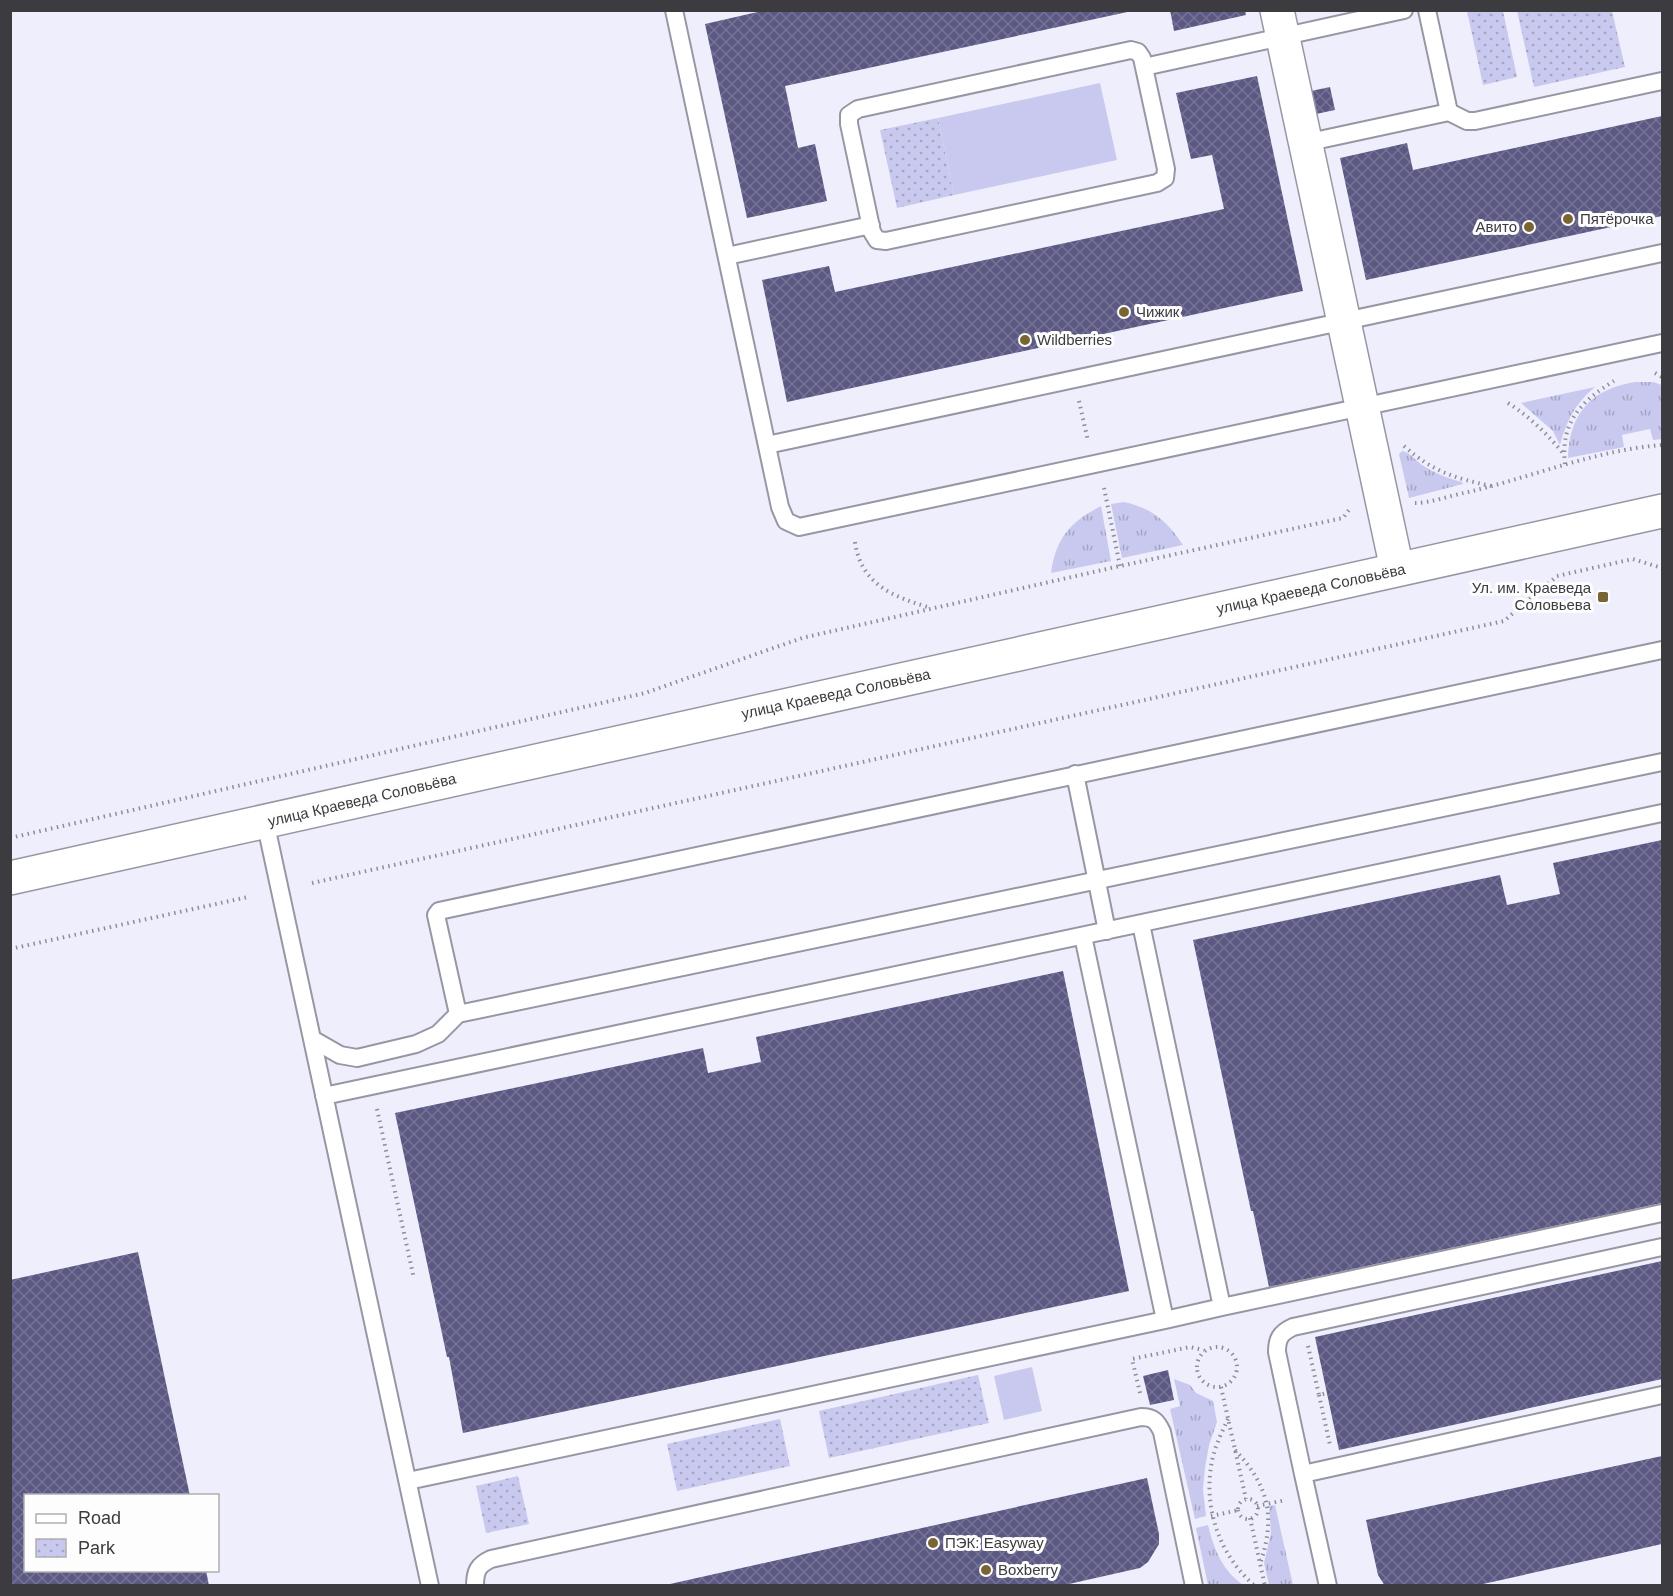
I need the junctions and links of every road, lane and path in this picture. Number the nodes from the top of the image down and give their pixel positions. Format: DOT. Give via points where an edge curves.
graph roads {
  1 [pos="674,10"];
  2 [pos="1404,10"];
  3 [pos="1427,10"];
  4 [pos="1280,24"];
  5 [pos="1144,67"];
  6 [pos="1662,81"];
  7 [pos="1449,112"];
  8 [pos="1305,143"];
  9 [pos="871,225"];
  10 [pos="1662,254"];
  11 [pos="726,256"];
  12 [pos="1344,322"];
  13 [pos="1662,343"];
  14 [pos="1655,373"];
  15 [pos="1662,377"];
  16 [pos="1614,381"];
  17 [pos="1077,391"];
  18 [pos="1508,403"];
  19 [pos="1362,407"];
  20 [pos="1399,441"];
  21 [pos="767,446"];
  22 [pos="1662,446"];
  23 [pos="1089,447"];
  24 [pos="1563,454"];
  25 [pos="1564,464"];
  26 [pos="1492,486"];
  27 [pos="1104,488"];
  28 [pos="1407,501"];
  29 [pos="1351,506"];
  30 [pos="1662,511"];
  31 [pos="855,542"];
  32 [pos="1120,566"];
  33 [pos="1662,568"];
  34 [pos="1397,570"];
  35 [pos="932,609"];
  36 [pos="1662,650"];
  37 [pos="1662,762"];
  38 [pos="1074,774"];
  39 [pos="1662,813"];
  40 [pos="265,821"];
  41 [pos="10,838"];
  42 [pos="10,878"];
  43 [pos="1096,881"];
  44 [pos="312,883"];
  45 [pos="248,897"];
  46 [pos="1141,924"];
  47 [pos="1107,931"];
  48 [pos="1083,936"];
  49 [pos="10,949"];
  50 [pos="458,1014"];
  51 [pos="312,1039"];
  52 [pos="324,1096"];
  53 [pos="376,1104"];
  54 [pos="1662,1213"];
  55 [pos="1662,1246"];
  56 [pos="414,1279"];
  57 [pos="1222,1307"];
  58 [pos="1165,1320"];
  59 [pos="1308,1345"];
  60 [pos="1204,1350"];
  61 [pos="1221,1387"];
  62 [pos="1327,1393"];
  63 [pos="1319,1395"];
  64 [pos="1662,1395"];
  65 [pos="1145,1417"];
  66 [pos="1228,1419"];
  67 [pos="1328,1438"];
  68 [pos="1235,1450"];
  69 [pos="1303,1474"];
  70 [pos="408,1481"];
  71 [pos="1246,1499"];
  72 [pos="1239,1510"];
  73 [pos="1212,1516"];
  74 [pos="1250,1518"];
  75 [pos="1181,1523"];
  76 [pos="1260,1564"];
  77 [pos="430,1586"];
  78 [pos="475,1586"];
  79 [pos="1194,1586"];
  80 [pos="1255,1586"];
  81 [pos="1265,1586"];
  82 [pos="1328,1586"];
  1 -- 11 [label="lane"];
  2 -- 4 [label="lane"];
  3 -- 7 [label="lane"];
  4 -- 5 [label="lane"];
  4 -- 8 [label="main road"];
  5 -- 9 [label="lane" via="1166,169 1165,178 1157,183 886,241 877,240"];
  5 -- 9 [label="lane" via="1138,52 1131,50 858,109 849,115 849,124"];
  6 -- 7 [label="lane" via="1475,121 1467,122"];
  7 -- 8 [label="lane"];
  8 -- 12 [label="main road"];
  9 -- 11 [label="lane"];
  10 -- 12 [label="lane"];
  11 -- 21 [label="lane"];
  12 -- 19 [label="main road"];
  12 -- 21 [label="lane"];
  13 -- 19 [label="lane"];
  14 -- 15 [label="path"];
  16 -- 24 [label="path" via="1578,409 1568,428"];
  17 -- 23 [label="path"];
  18 -- 24 [label="path" via="1543,429"];
  19 -- 21 [label="lane" via="799,527 786,521 780,507"];
  19 -- 34 [label="main road"];
  20 -- 26 [label="path" via="1424,463 1442,472"];
  22 -- 25 [label="path"];
  24 -- 25 [label="path"];
  25 -- 26 [label="path"];
  26 -- 28 [label="path" via="1417,503"];
  27 -- 32 [label="path"];
  29 -- 32 [label="path" via="1343,518"];
  30 -- 34 [label="main road, улица Краеведа Соловьёва"];
  31 -- 35 [label="path" via="863,568 880,587"];
  32 -- 35 [label="path"];
  33 -- 44 [label="path" via="1634,559 1557,576 1504,621"];
  34 -- 40 [label="main road, улица Краеведа Соловьёва"];
  35 -- 41 [label="path" via="802,638 645,693"];
  36 -- 38 [label="lane"];
  37 -- 43 [label="lane"];
  38 -- 43 [label="lane"];
  38 -- 50 [label="lane" via="439,911 436,915"];
  39 -- 46 [label="lane"];
  40 -- 42 [label="main road, улица Краеведа Соловьёва"];
  40 -- 51 [label="lane"];
  43 -- 47 [label="lane"];
  43 -- 50 [label="lane"];
  45 -- 49 [label="path"];
  46 -- 47 [label="lane"];
  46 -- 57 [label="lane"];
  47 -- 48 [label="lane"];
  48 -- 52 [label="lane"];
  48 -- 58 [label="lane"];
  50 -- 51 [label="lane" via="438,1034 416,1044 357,1059 339,1055"];
  51 -- 52 [label="lane"];
  52 -- 70 [label="lane"];
  53 -- 56 [label="path"];
  54 -- 57 [label="lane"];
  55 -- 69 [label="lane" via="1284,1332 1277,1340 1276,1352"];
  57 -- 58 [label="lane"];
  58 -- 70 [label="lane"];
  59 -- 63 [label="path"];
  60 -- 61 [label="path" via="1198,1357 1198,1376 1212,1387"];
  60 -- 61 [label="path" via="1222,1346 1236,1358 1235,1376"];
  60 -- 65 [label="path" via="1190,1347 1132,1359"];
  61 -- 66 [label="path"];
  62 -- 63 [label="path"];
  63 -- 67 [label="path"];
  64 -- 69 [label="lane"];
  65 -- 75 [label="lane" via="1158,1423 1162,1432"];
  65 -- 78 [label="lane" via="492,1559 475,1572"];
  66 -- 68 [label="path"];
  66 -- 73 [label="path" via="1211,1466"];
  68 -- 71 [label="path"];
  68 -- 76 [label="path" via="1261,1484 1267,1504 1269,1524"];
  69 -- 82 [label="lane"];
  70 -- 77 [label="lane"];
  71 -- 72 [label="path"];
  71 -- 74 [label="path" via="1257,1504 1258,1510"];
  72 -- 73 [label="path"];
  72 -- 74 [label="path" via="1244,1518"];
  73 -- 75 [label="path"];
  73 -- 80 [label="path" via="1232,1561"];
  74 -- 76 [label="path"];
  75 -- 79 [label="lane"];
  76 -- 81 [label="path"];
}
